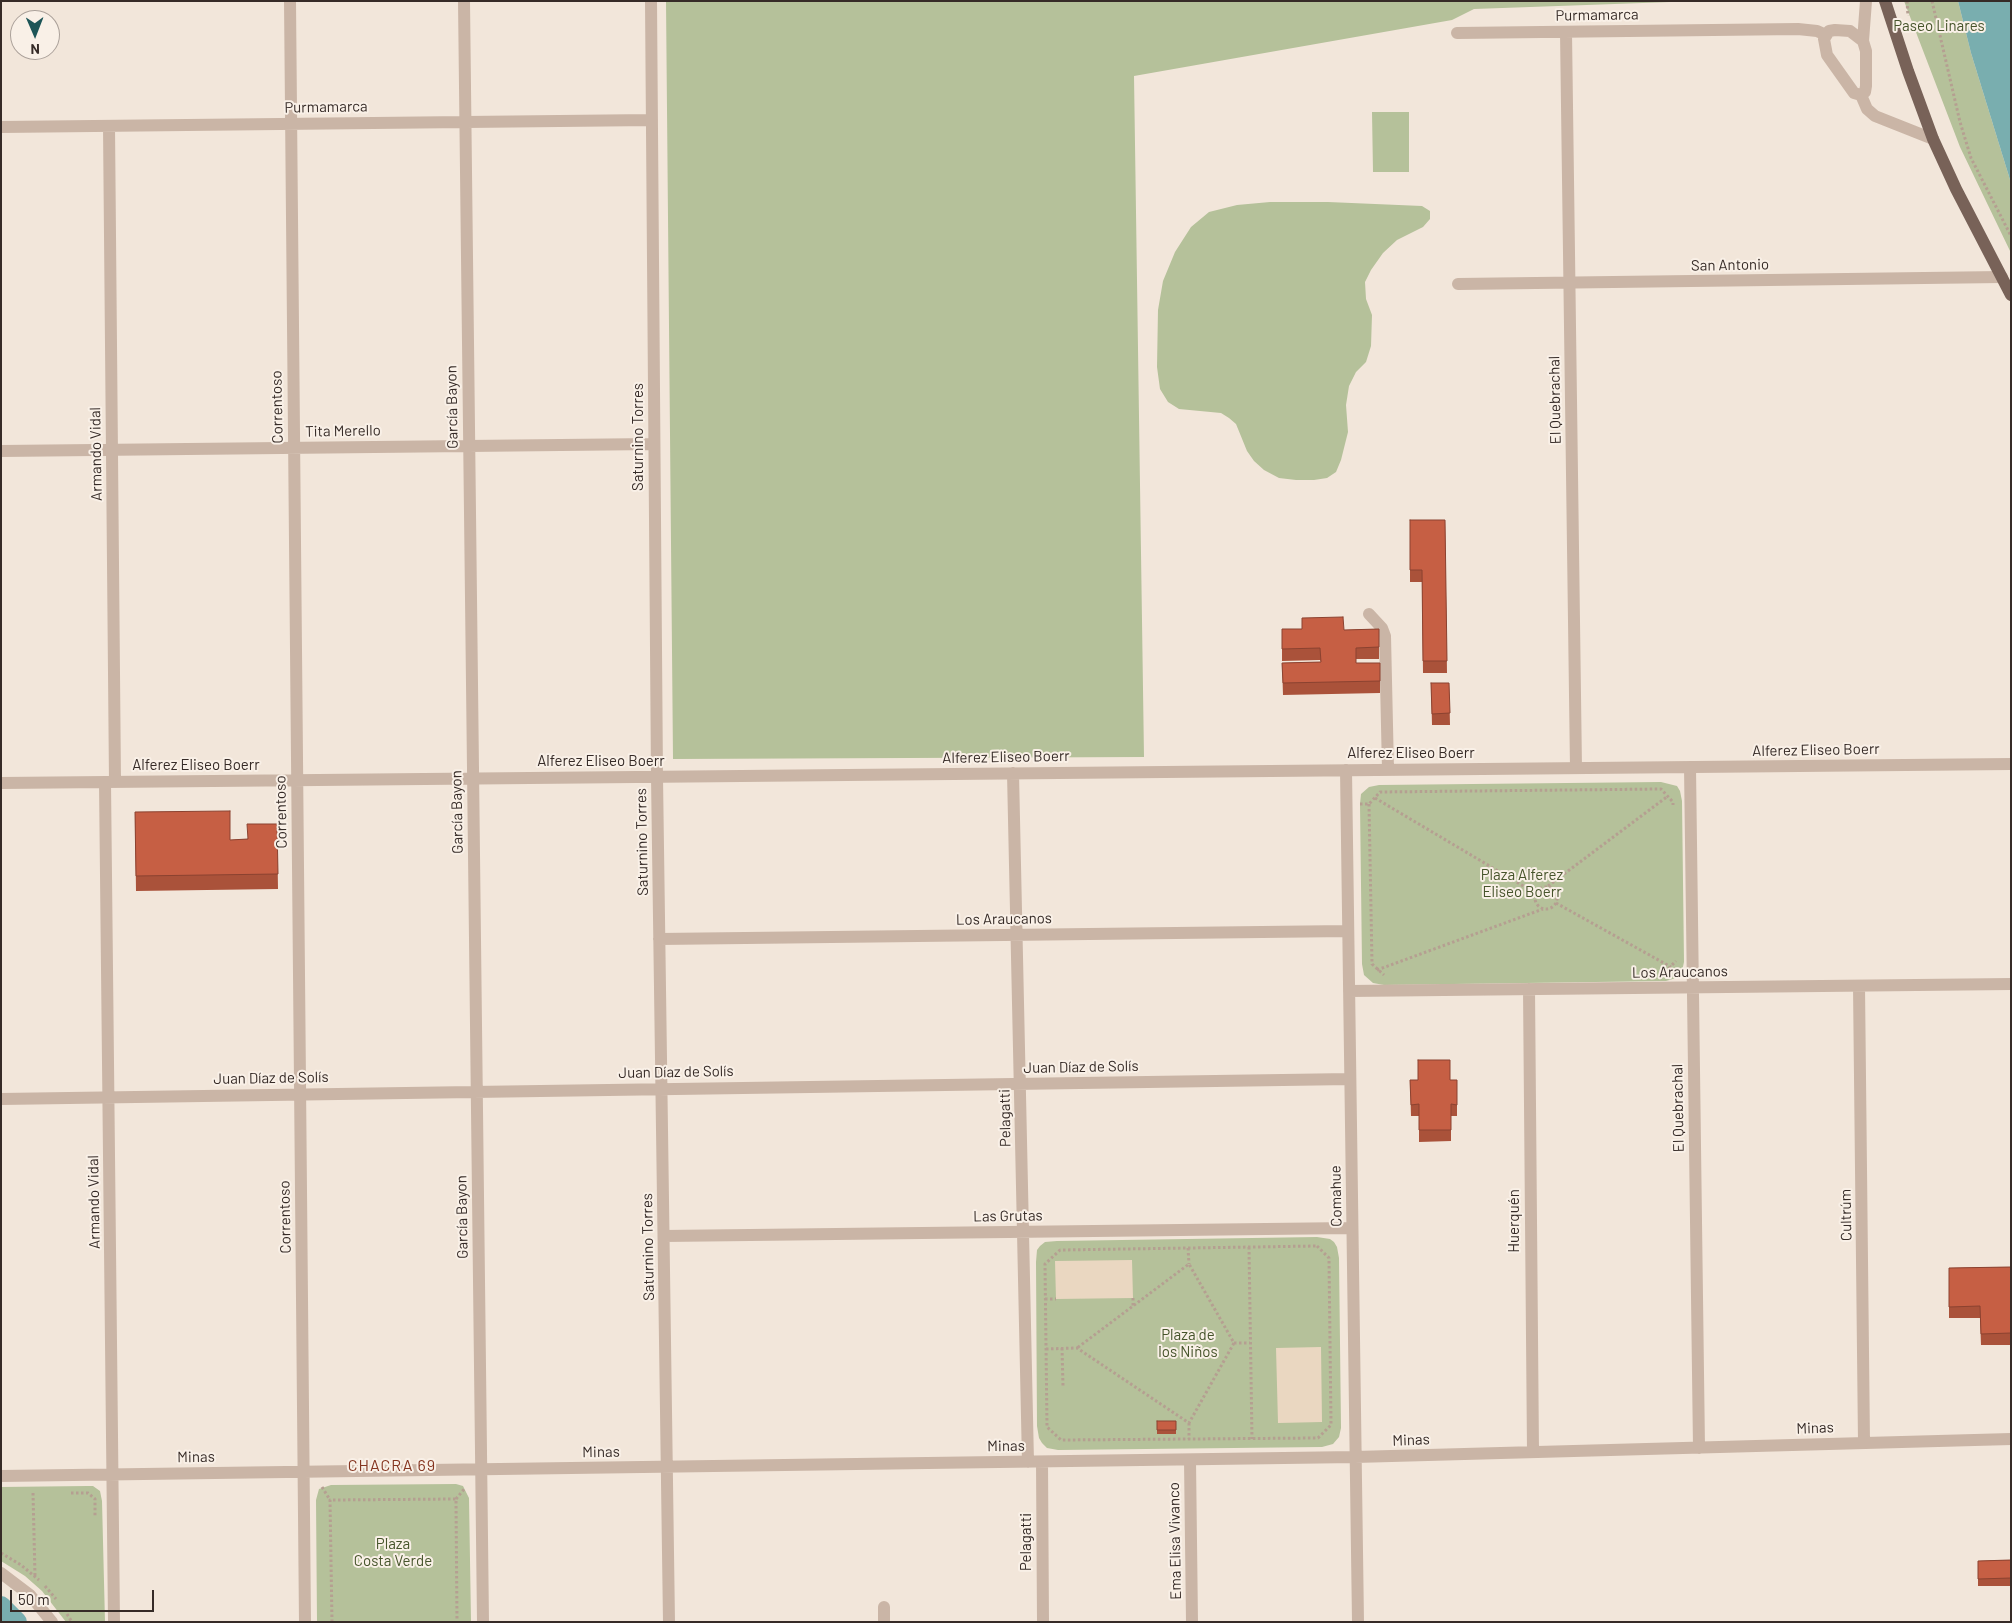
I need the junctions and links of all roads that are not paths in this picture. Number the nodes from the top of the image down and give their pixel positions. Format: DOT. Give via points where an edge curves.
graph roads {
  1 [pos="290,1"];
  2 [pos="464,1"];
  3 [pos="651,1"];
  4 [pos="1866,1"];
  5 [pos="1885,1"];
  6 [pos="1566,32"];
  7 [pos="1458,33"];
  8 [pos="1826,35"];
  9 [pos="1863,41"];
  10 [pos="1861,95"];
  11 [pos="652,120"];
  12 [pos="465,122"];
  13 [pos="291,124"];
  14 [pos="109,126"];
  15 [pos="1,127"];
  16 [pos="1934,139"];
  17 [pos="2002,278"];
  18 [pos="1570,283"];
  19 [pos="1458,284"];
  20 [pos="2011,295"];
  21 [pos="654,444"];
  22 [pos="469,446"];
  23 [pos="294,448"];
  24 [pos="112,450"];
  25 [pos="1,451"];
  26 [pos="1369,614"];
  27 [pos="2011,764"];
  28 [pos="1690,767"];
  29 [pos="1576,768"];
  30 [pos="1346,770"];
  31 [pos="1388,770"];
  32 [pos="1013,773"];
  33 [pos="657,777"];
  34 [pos="473,779"];
  35 [pos="297,780"];
  36 [pos="110,782"];
  37 [pos="1,783"];
  38 [pos="1348,931"];
  39 [pos="1017,935"];
  40 [pos="659,939"];
  41 [pos="2011,984"];
  42 [pos="1859,986"];
  43 [pos="1693,988"];
  44 [pos="1529,990"];
  45 [pos="1349,991"];
  46 [pos="1350,1079"];
  47 [pos="1020,1084"];
  48 [pos="662,1088"];
  49 [pos="476,1091"];
  50 [pos="300,1094"];
  51 [pos="109,1097"];
  52 [pos="1,1099"];
  53 [pos="1352,1228"];
  54 [pos="1023,1232"];
  55 [pos="664,1236"];
  56 [pos="2011,1439"];
  57 [pos="1864,1443"];
  58 [pos="1699,1448"];
  59 [pos="1533,1452"];
  60 [pos="1355,1457"];
  61 [pos="1190,1460"];
  62 [pos="1028,1462"];
  63 [pos="1042,1462"];
  64 [pos="668,1468"];
  65 [pos="481,1470"];
  66 [pos="304,1472"];
  67 [pos="112,1474"];
  68 [pos="1,1476"];
  69 [pos="1,1573"];
  70 [pos="884,1606"];
  71 [pos="52,1622"];
  72 [pos="114,1622"];
  73 [pos="305,1622"];
  74 [pos="483,1622"];
  75 [pos="669,1622"];
  76 [pos="884,1622"];
  77 [pos="1043,1622"];
  78 [pos="1192,1622"];
  79 [pos="1358,1622"];
  1 -- 13 [label="street, Correntoso"];
  2 -- 12 [label="street, García Bayon"];
  3 -- 11 [label="street, Saturnino Torres"];
  4 -- 9 [label="street"];
  5 -- 16 [label="main road"];
  6 -- 7 [label="street, Purmamarca"];
  6 -- 8 [label="street, Purmamarca" via="1803,29"];
  6 -- 18 [label="street, El Quebrachal"];
  8 -- 9 [label="street, Purmamarca" via="1842,30"];
  8 -- 10 [label="street" via="1824,44 1828,55 1854,93"];
  9 -- 10 [label="street" via="1866,86"];
  10 -- 16 [label="street" via="1867,109 1875,116"];
  11 -- 12 [label="street, Purmamarca"];
  11 -- 21 [label="street, Saturnino Torres"];
  12 -- 13 [label="street, Purmamarca"];
  12 -- 22 [label="street, García Bayon"];
  13 -- 14 [label="street, Purmamarca"];
  13 -- 23 [label="street, Correntoso"];
  14 -- 15 [label="street, Purmamarca"];
  14 -- 24 [label="street, Armando Vidal"];
  16 -- 17 [label="main road"];
  17 -- 18 [label="street, San Antonio"];
  17 -- 20 [label="main road"];
  18 -- 19 [label="street, San Antonio"];
  18 -- 29 [label="street, El Quebrachal"];
  21 -- 22 [label="street, Tita Merello"];
  21 -- 33 [label="street, Saturnino Torres"];
  22 -- 23 [label="street, Tita Merello"];
  22 -- 34 [label="street, García Bayon"];
  23 -- 24 [label="street, Tita Merello"];
  23 -- 35 [label="street, Correntoso"];
  24 -- 25 [label="street, Tita Merello"];
  24 -- 36 [label="street, Armando Vidal"];
  26 -- 31 [label="street" via="1385,636"];
  27 -- 28 [label="street, Alferez Eliseo Boerr"];
  28 -- 29 [label="street, Alferez Eliseo Boerr"];
  28 -- 43 [label="street, El Quebrachal"];
  29 -- 31 [label="street, Alferez Eliseo Boerr"];
  30 -- 31 [label="street, Alferez Eliseo Boerr"];
  30 -- 32 [label="street, Alferez Eliseo Boerr"];
  30 -- 38 [label="street, Comahue"];
  32 -- 33 [label="street, Alferez Eliseo Boerr"];
  32 -- 39 [label="street, Pelagatti"];
  33 -- 34 [label="street, Alferez Eliseo Boerr"];
  33 -- 40 [label="street, Saturnino Torres"];
  34 -- 35 [label="street, Alferez Eliseo Boerr"];
  34 -- 49 [label="street, García Bayon"];
  35 -- 36 [label="street, Alferez Eliseo Boerr"];
  35 -- 50 [label="street, Correntoso"];
  36 -- 37 [label="street, Alferez Eliseo Boerr"];
  36 -- 51 [label="street, Armando Vidal"];
  38 -- 39 [label="street, Los Araucanos"];
  38 -- 45 [label="street, Comahue"];
  39 -- 40 [label="street, Los Araucanos"];
  39 -- 47 [label="street, Pelagatti"];
  40 -- 48 [label="street, Saturnino Torres"];
  41 -- 42 [label="street, Los Araucanos"];
  42 -- 43 [label="street, Los Araucanos"];
  42 -- 57 [label="street, Cultrúm"];
  43 -- 44 [label="street, Los Araucanos"];
  43 -- 58 [label="street, El Quebrachal"];
  44 -- 45 [label="street, Los Araucanos"];
  44 -- 59 [label="street, Huerquén"];
  45 -- 46 [label="street, Comahue"];
  46 -- 47 [label="street, Juan Díaz de Solís"];
  46 -- 53 [label="street, Comahue"];
  47 -- 48 [label="street, Juan Díaz de Solís"];
  47 -- 54 [label="street, Pelagatti"];
  48 -- 49 [label="street, Juan Díaz de Solís"];
  48 -- 55 [label="street, Saturnino Torres"];
  49 -- 50 [label="street, Juan Díaz de Solís"];
  49 -- 65 [label="street, García Bayon"];
  50 -- 51 [label="street, Juan Díaz de Solís"];
  50 -- 66 [label="street, Correntoso"];
  51 -- 52 [label="street, Juan Díaz de Solís"];
  51 -- 67 [label="street, Armando Vidal"];
  53 -- 54 [label="street, Las Grutas"];
  53 -- 60 [label="street, Comahue"];
  54 -- 55 [label="street, Las Grutas"];
  54 -- 62 [label="street, Pelagatti"];
  55 -- 64 [label="street, Saturnino Torres"];
  56 -- 57 [label="street, Minas"];
  57 -- 58 [label="street, Minas"];
  58 -- 59 [label="street, Minas"];
  59 -- 60 [label="street, Minas"];
  60 -- 61 [label="street, Minas"];
  60 -- 79 [label="street, Comahue"];
  61 -- 63 [label="street, Minas"];
  61 -- 78 [label="street, Ema Elisa Vivanco"];
  62 -- 63 [label="street, Minas"];
  62 -- 64 [label="street, Minas"];
  63 -- 77 [label="street, Pelagatti"];
  64 -- 65 [label="street, Minas"];
  64 -- 75 [label="street, Saturnino Torres"];
  65 -- 66 [label="street, Minas"];
  65 -- 74 [label="street, García Bayon"];
  66 -- 67 [label="street, Minas"];
  66 -- 73 [label="street, Correntoso"];
  67 -- 68 [label="street, Minas"];
  67 -- 72 [label="street, Armando Vidal"];
  69 -- 71 [label="street" via="30,1595"];
  70 -- 76 [label="street"];
}
